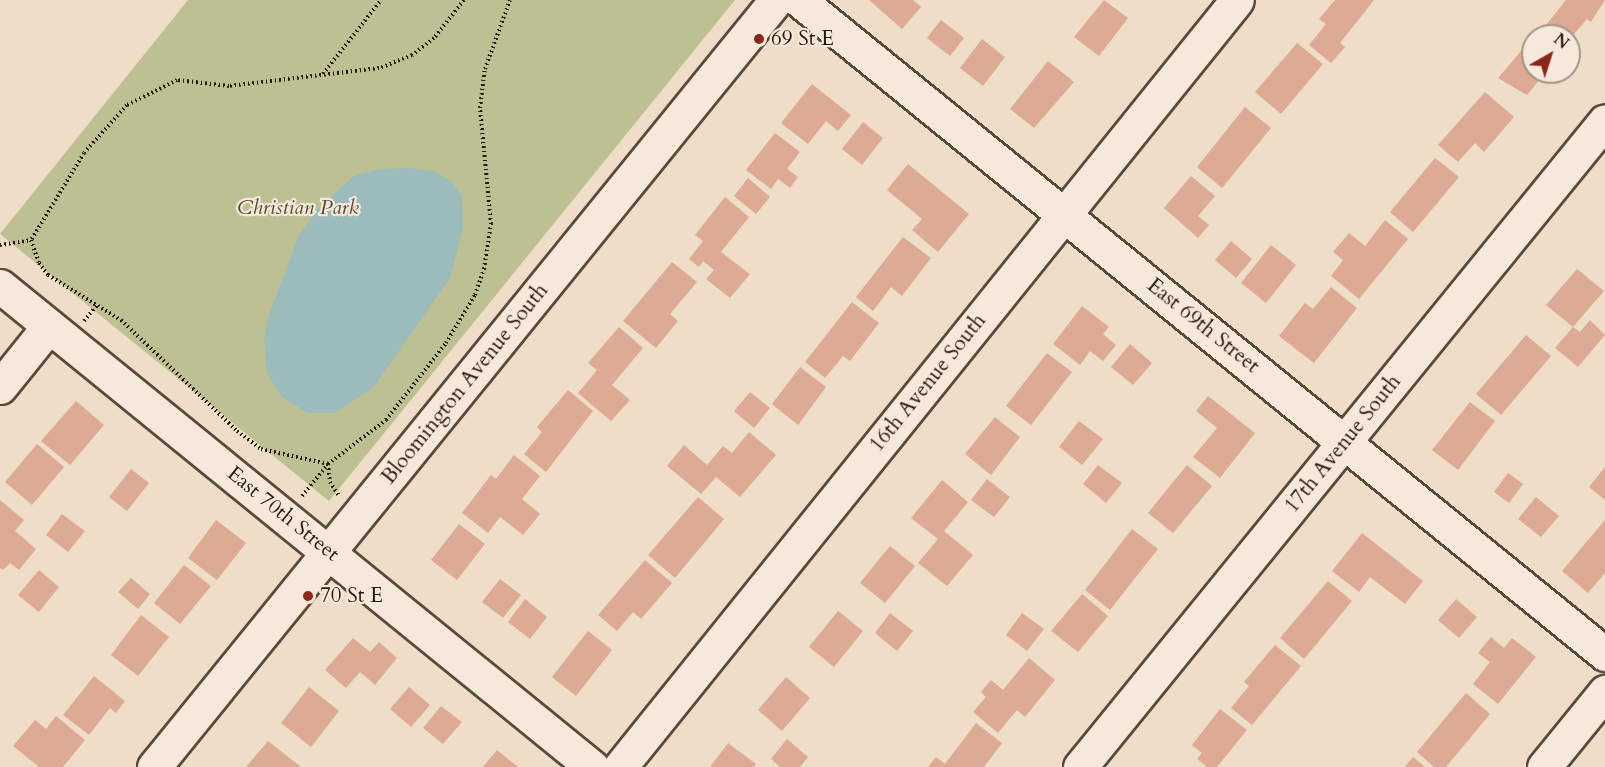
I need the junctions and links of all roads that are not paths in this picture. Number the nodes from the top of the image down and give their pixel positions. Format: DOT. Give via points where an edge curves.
graph roads {
  1 [pos="776,0"];
  2 [pos="800,0"];
  3 [pos="1237,0"];
  4 [pos="1605,121"];
  5 [pos="1065,214"];
  6 [pos="0,286"];
  7 [pos="50,326"];
  8 [pos="0,387"];
  9 [pos="1346,441"];
  10 [pos="329,552"];
  11 [pos="1605,654"];
  12 [pos="1605,692"];
  13 [pos="154,767"];
  14 [pos="592,767"];
  15 [pos="620,767"];
  16 [pos="1080,767"];
  17 [pos="1544,767"];
  1 -- 10 [label="street, Bloomington Avenue South"];
  2 -- 5 [label="street, East 69th Street"];
  3 -- 5 [label="street, 16th Avenue South"];
  4 -- 9 [label="street, 17th Avenue South"];
  5 -- 9 [label="street, East 69th Street"];
  5 -- 15 [label="street, 16th Avenue South"];
  6 -- 7 [label="street, East 70th Street"];
  7 -- 8 [label="street"];
  7 -- 10 [label="street, East 70th Street"];
  9 -- 11 [label="street, East 69th Street"];
  9 -- 16 [label="street, 17th Avenue South"];
  10 -- 13 [label="street, Bloomington Avenue South"];
  10 -- 14 [label="street, East 70th Street"];
  12 -- 17 [label="street"];
}
